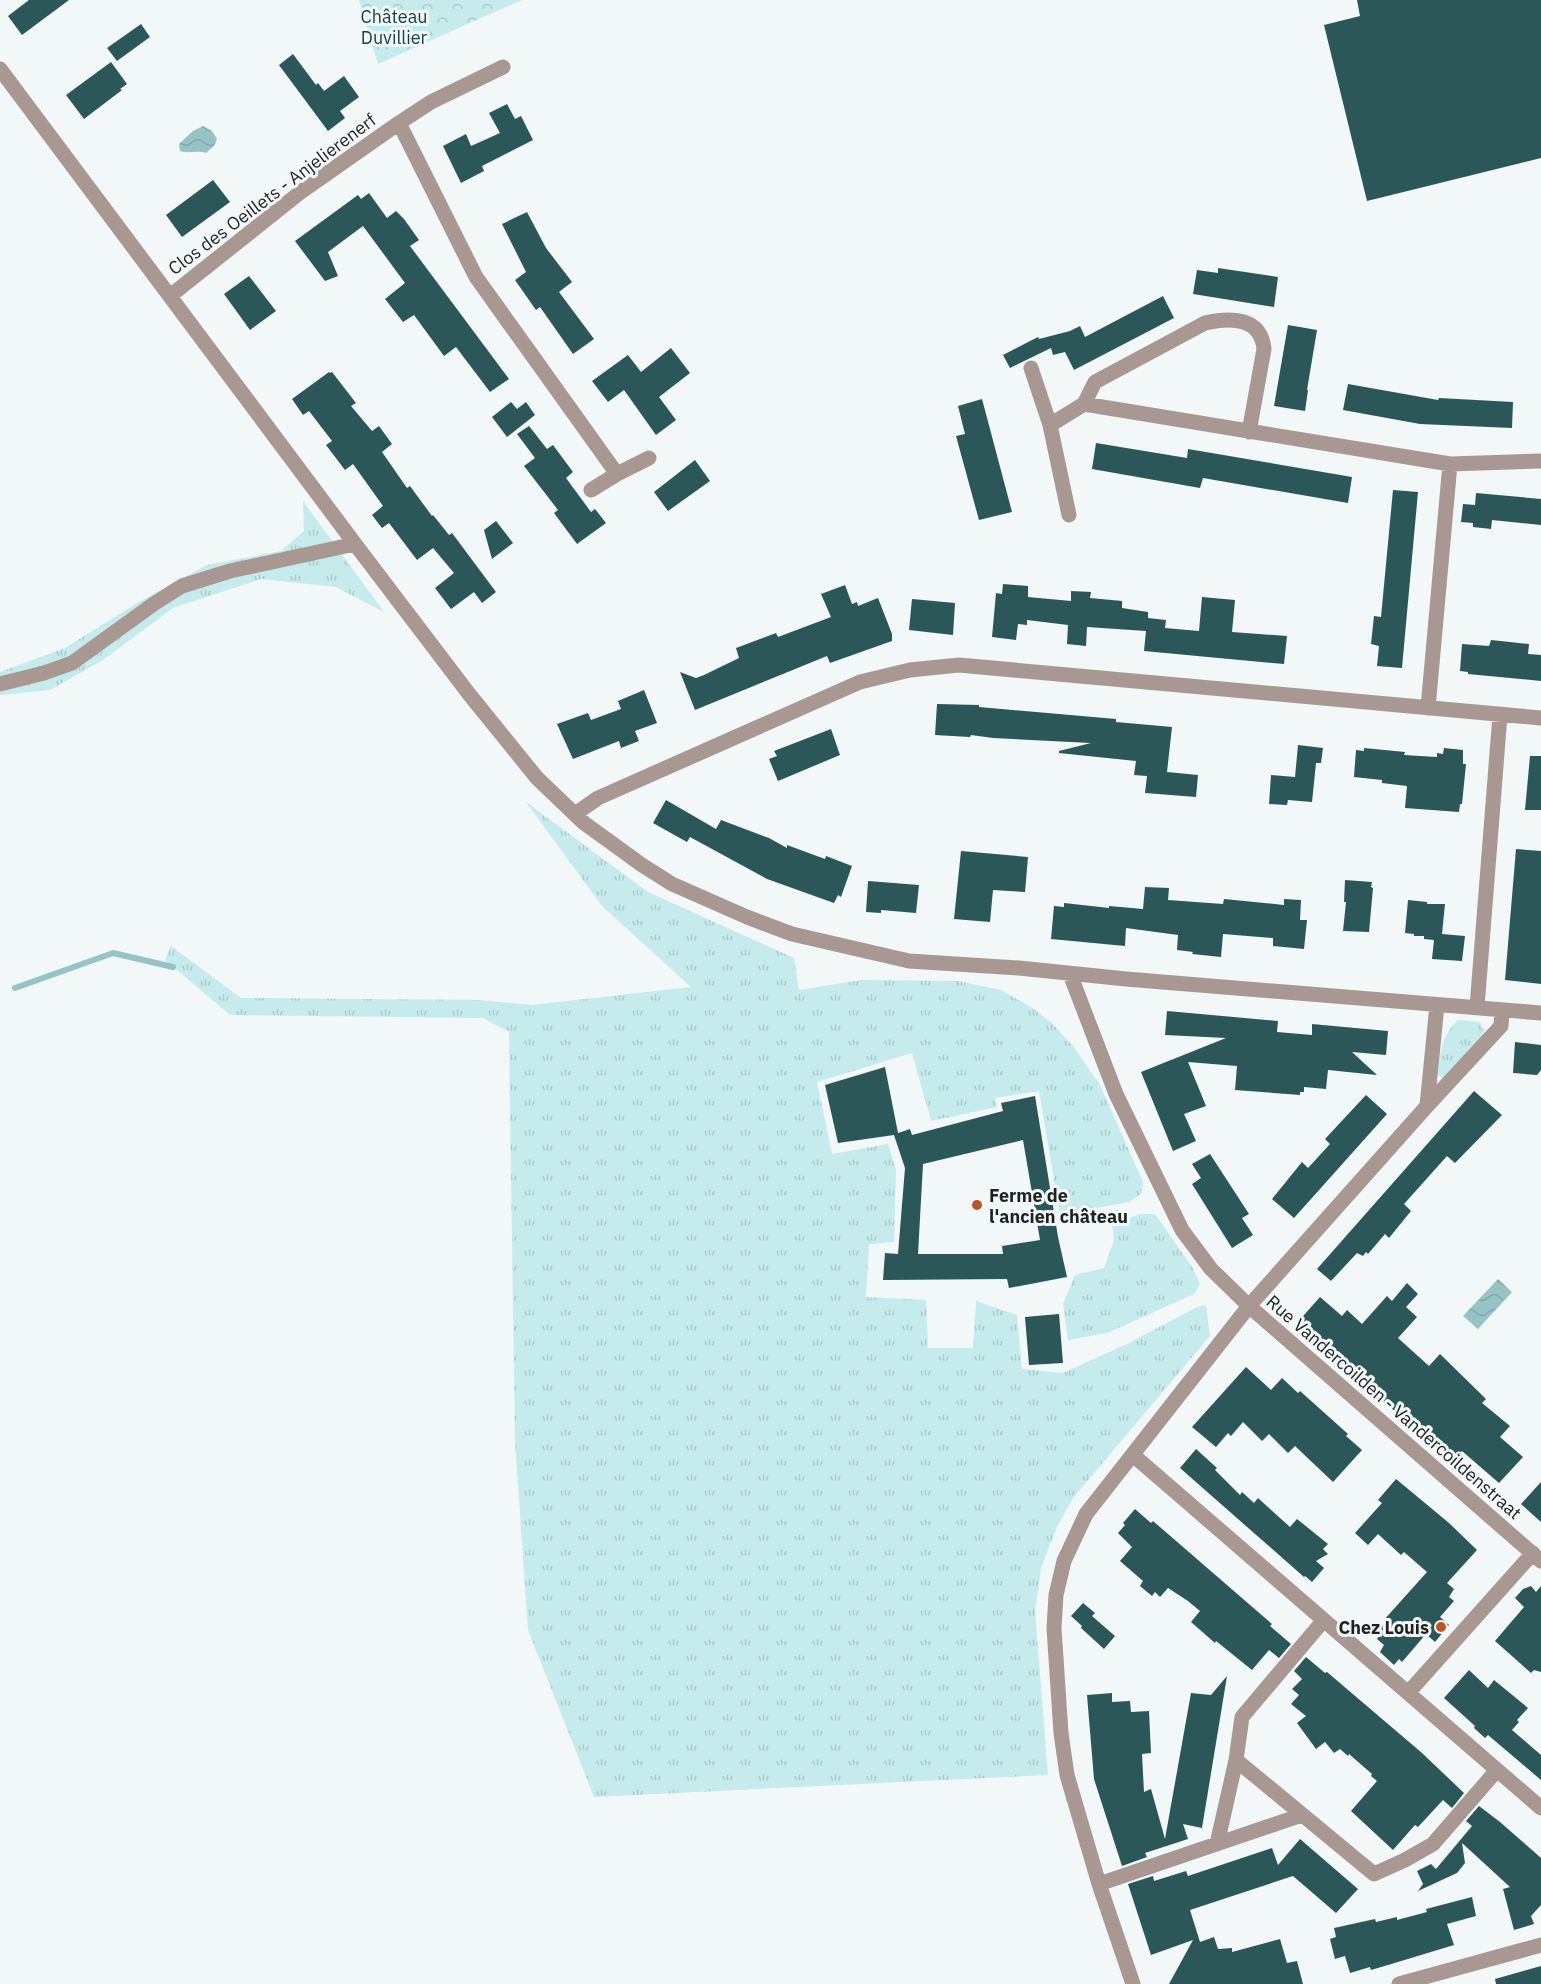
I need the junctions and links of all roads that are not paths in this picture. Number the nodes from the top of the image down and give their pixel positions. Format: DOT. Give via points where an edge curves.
graph roads {
  1 [pos="503,67"];
  2 [pos="0,69"];
  3 [pos="399,123"];
  4 [pos="170,296"];
  5 [pos="1031,368"];
  6 [pos="1084,404"];
  7 [pos="1050,425"];
  8 [pos="1249,432"];
  9 [pos="649,458"];
  10 [pos="1539,459"];
  11 [pos="1450,464"];
  12 [pos="617,474"];
  13 [pos="591,490"];
  14 [pos="1069,515"];
  15 [pos="355,544"];
  16 [pos="0,684"];
  17 [pos="1428,708"];
  18 [pos="1500,715"];
  19 [pos="1541,718"];
  20 [pos="575,814"];
  21 [pos="1070,974"];
  22 [pos="1437,1005"];
  23 [pos="1477,1007"];
  24 [pos="1502,1010"];
  25 [pos="1541,1013"];
  26 [pos="1427,1106"];
  27 [pos="1249,1306"];
  28 [pos="1133,1455"];
  29 [pos="1537,1557"];
  30 [pos="1323,1621"];
  31 [pos="1408,1693"];
  32 [pos="1236,1760"];
  33 [pos="1497,1770"];
  34 [pos="1541,1808"];
  35 [pos="1302,1815"];
  36 [pos="1216,1844"];
  37 [pos="1099,1884"];
  38 [pos="1541,1945"];
  39 [pos="1135,1983"];
  40 [pos="1399,1984"];
  1 -- 3 [label="street, Clos des Oeillets - Anjelierenerf" via="431,102"];
  2 -- 4 [label="street"];
  3 -- 4 [label="street, Clos des Oeillets - Anjelierenerf" via="302,191"];
  3 -- 12 [label="street, Clos des Oeillets - Anjelierenerf" via="476,277"];
  4 -- 15 [label="street"];
  5 -- 7 [label="street"];
  6 -- 7 [label="street"];
  6 -- 8 [label="street"];
  6 -- 8 [label="street" via="1095,382 1205,323 1245,322 1261,334 1264,349"];
  7 -- 14 [label="street"];
  8 -- 11 [label="street"];
  9 -- 12 [label="street"];
  10 -- 11 [label="street"];
  11 -- 17 [label="street"];
  12 -- 13 [label="street"];
  15 -- 16 [label="street" via="230,571 182,586 72,663"];
  15 -- 20 [label="street" via="537,778"];
  17 -- 18 [label="street"];
  17 -- 20 [label="street" via="959,665 910,670 860,682 598,798"];
  18 -- 19 [label="street"];
  18 -- 23 [label="street"];
  20 -- 21 [label="street" via="672,884 792,934 909,961"];
  21 -- 22 [label="street"];
  21 -- 27 [label="street, Rue Vandercoilden - Vandercoildenstraat" via="1116,1094 1182,1230 1211,1269"];
  22 -- 23 [label="street"];
  22 -- 26 [label="street"];
  23 -- 24 [label="street"];
  24 -- 25 [label="street"];
  24 -- 26 [label="street" via="1501,1026"];
  26 -- 27 [label="street"];
  27 -- 28 [label="street"];
  27 -- 29 [label="street, Rue Vandercoilden - Vandercoildenstraat"];
  28 -- 30 [label="street"];
  28 -- 37 [label="street" via="1077,1531 1064,1560 1054,1628 1067,1776"];
  29 -- 31 [label="street"];
  30 -- 31 [label="street"];
  30 -- 32 [label="street" via="1242,1716"];
  31 -- 33 [label="street"];
  32 -- 35 [label="street"];
  32 -- 36 [label="street"];
  33 -- 34 [label="street"];
  33 -- 35 [label="street" via="1433,1844 1374,1874"];
  35 -- 36 [label="street"];
  36 -- 37 [label="street"];
  37 -- 39 [label="street"];
  38 -- 40 [label="street"];
}
